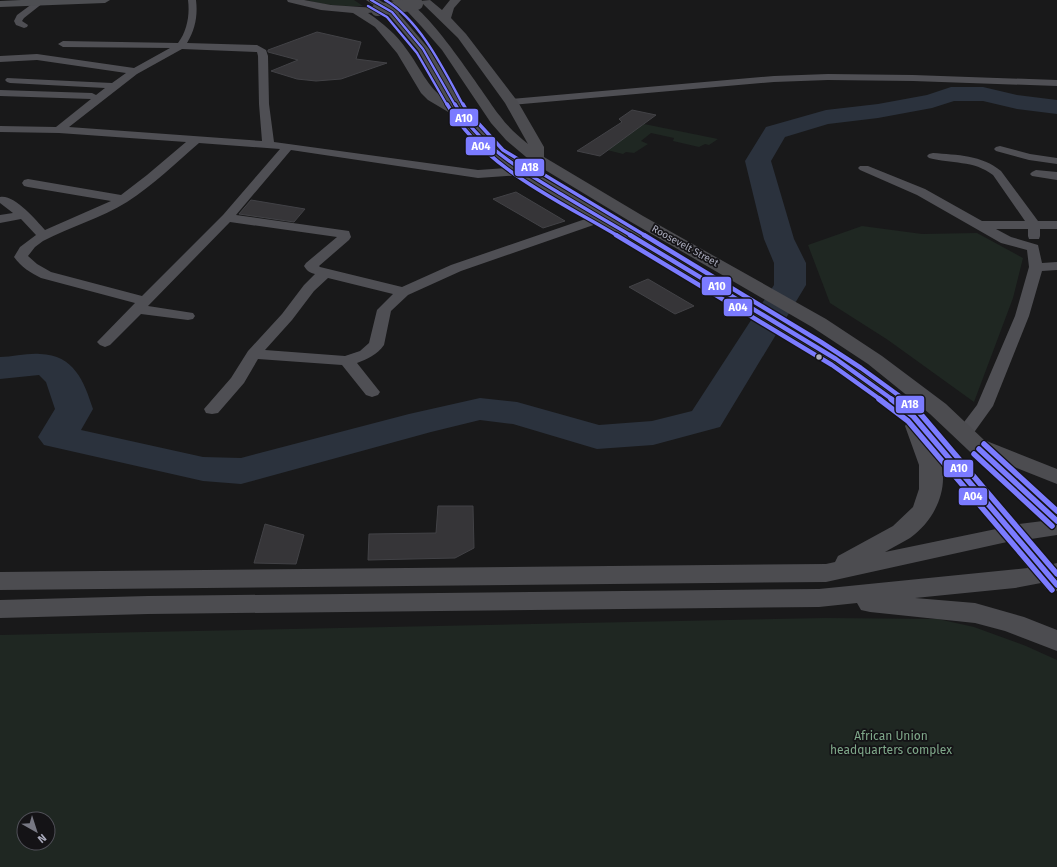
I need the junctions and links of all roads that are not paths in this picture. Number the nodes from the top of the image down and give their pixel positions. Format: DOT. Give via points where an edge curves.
graph roads {
  1 [pos="105,0"];
  2 [pos="192,0"];
  3 [pos="292,0"];
  4 [pos="396,0"];
  5 [pos="456,0"];
  6 [pos="3,3"];
  7 [pos="39,3"];
  8 [pos="420,4"];
  9 [pos="374,5"];
  10 [pos="357,11"];
  11 [pos="445,18"];
  12 [pos="24,25"];
  13 [pos="63,44"];
  14 [pos="181,45"];
  15 [pos="0,59"];
  16 [pos="134,71"];
  17 [pos="10,80"];
  18 [pos="1057,83"];
  19 [pos="115,86"];
  20 [pos="0,93"];
  21 [pos="98,97"];
  22 [pos="511,102"];
  23 [pos="461,115"];
  24 [pos="0,129"];
  25 [pos="59,130"];
  26 [pos="197,139"];
  27 [pos="268,144"];
  28 [pos="288,146"];
  29 [pos="1000,149"];
  30 [pos="933,156"];
  31 [pos="537,159"];
  32 [pos="1057,161"];
  33 [pos="864,168"];
  34 [pos="522,172"];
  35 [pos="1036,174"];
  36 [pos="1057,176"];
  37 [pos="28,183"];
  38 [pos="122,199"];
  39 [pos="4,200"];
  40 [pos="24,215"];
  41 [pos="227,218"];
  42 [pos="601,218"];
  43 [pos="0,220"];
  44 [pos="976,224"];
  45 [pos="1034,225"];
  46 [pos="1057,225"];
  47 [pos="44,236"];
  48 [pos="1033,248"];
  49 [pos="1057,266"];
  50 [pos="1036,267"];
  51 [pos="325,273"];
  52 [pos="403,292"];
  53 [pos="140,305"];
  54 [pos="188,316"];
  55 [pos="105,342"];
  56 [pos="253,354"];
  57 [pos="347,361"];
  58 [pos="372,392"];
  59 [pos="212,410"];
  60 [pos="913,416"];
  61 [pos="968,438"];
  62 [pos="1057,477"];
  63 [pos="1057,521"];
  64 [pos="1057,527"];
  65 [pos="1013,533"];
  66 [pos="826,573"];
  67 [pos="1054,577"];
  68 [pos="0,581"];
  69 [pos="819,598"];
  70 [pos="0,609"];
  71 [pos="1057,641"];
  1 -- 7 [label="street"];
  2 -- 14 [label="street" via="194,9 191,28"];
  3 -- 10 [label="main road" via="321,7"];
  4 -- 8 [label="main road"];
  5 -- 11 [label="main road" via="449,7"];
  6 -- 7 [label="street"];
  7 -- 12 [label="street" via="20,17 18,21"];
  8 -- 9 [label="main road, bridge"];
  8 -- 11 [label="main road"];
  8 -- 31 [label="main road, Roosevelt Street" via="446,48 496,120"];
  9 -- 10 [label="main road"];
  9 -- 23 [label="main road, Roosevelt Street" via="392,12 423,49"];
  10 -- 23 [label="main road" via="380,25 402,51 426,90"];
  11 -- 22 [label="main road" via="462,36"];
  13 -- 14 [label="street"];
  14 -- 16 [label="street"];
  14 -- 27 [label="street" via="246,47 261,50"];
  15 -- 16 [label="street" via="41,57"];
  16 -- 19 [label="street"];
  17 -- 19 [label="street"];
  18 -- 22 [label="street" via="828,77 774,79"];
  19 -- 21 [label="street"];
  20 -- 21 [label="street"];
  21 -- 25 [label="street"];
  22 -- 31 [label="main road" via="536,146"];
  23 -- 34 [label="main road, Roosevelt Street" via="486,143"];
  24 -- 25 [label="street"];
  25 -- 26 [label="street"];
  26 -- 27 [label="street"];
  26 -- 38 [label="street"];
  27 -- 28 [label="street"];
  28 -- 34 [label="street" via="478,174"];
  28 -- 41 [label="street"];
  29 -- 32 [label="street" via="1028,157"];
  30 -- 45 [label="street" via="991,166"];
  31 -- 61 [label="main road, Roosevelt Street" via="819,323 875,360 938,409"];
  33 -- 44 [label="street" via="921,192"];
  34 -- 42 [label="main road, Roosevelt Street"];
  35 -- 36 [label="street"];
  37 -- 38 [label="street"];
  38 -- 47 [label="street"];
  39 -- 40 [label="street"];
  40 -- 43 [label="street"];
  40 -- 47 [label="street"];
  41 -- 51 [label="street" via="344,234 341,240 311,266"];
  41 -- 53 [label="street"];
  42 -- 52 [label="street" via="456,268"];
  42 -- 60 [label="main road, Roosevelt Street" via="836,359"];
  44 -- 45 [label="street"];
  44 -- 48 [label="street" via="1006,240"];
  45 -- 46 [label="street"];
  45 -- 48 [label="street"];
  47 -- 53 [label="street" via="28,245 21,257 34,269"];
  48 -- 50 [label="street"];
  49 -- 50 [label="street"];
  50 -- 61 [label="street" via="1022,316 985,406"];
  51 -- 52 [label="street"];
  51 -- 56 [label="street"];
  52 -- 57 [label="street" via="384,310 376,345 364,354"];
  53 -- 54 [label="street"];
  53 -- 55 [label="street"];
  56 -- 57 [label="street"];
  56 -- 59 [label="street" via="238,380"];
  57 -- 58 [label="street"];
  60 -- 65 [label="main road, Roosevelt Street"];
  60 -- 66 [label="main road" via="930,465 931,489 924,510 902,532"];
  61 -- 62 [label="main road"];
  61 -- 63 [label="main road, Roosevelt Street"];
  64 -- 65 [label="main road"];
  65 -- 66 [label="main road"];
  65 -- 67 [label="main road, Roosevelt Street"];
  66 -- 68 [label="main road"];
  67 -- 69 [label="main road"];
  69 -- 70 [label="main road" via="148,605"];
  69 -- 71 [label="main road" via="975,613 1014,624"];
}
